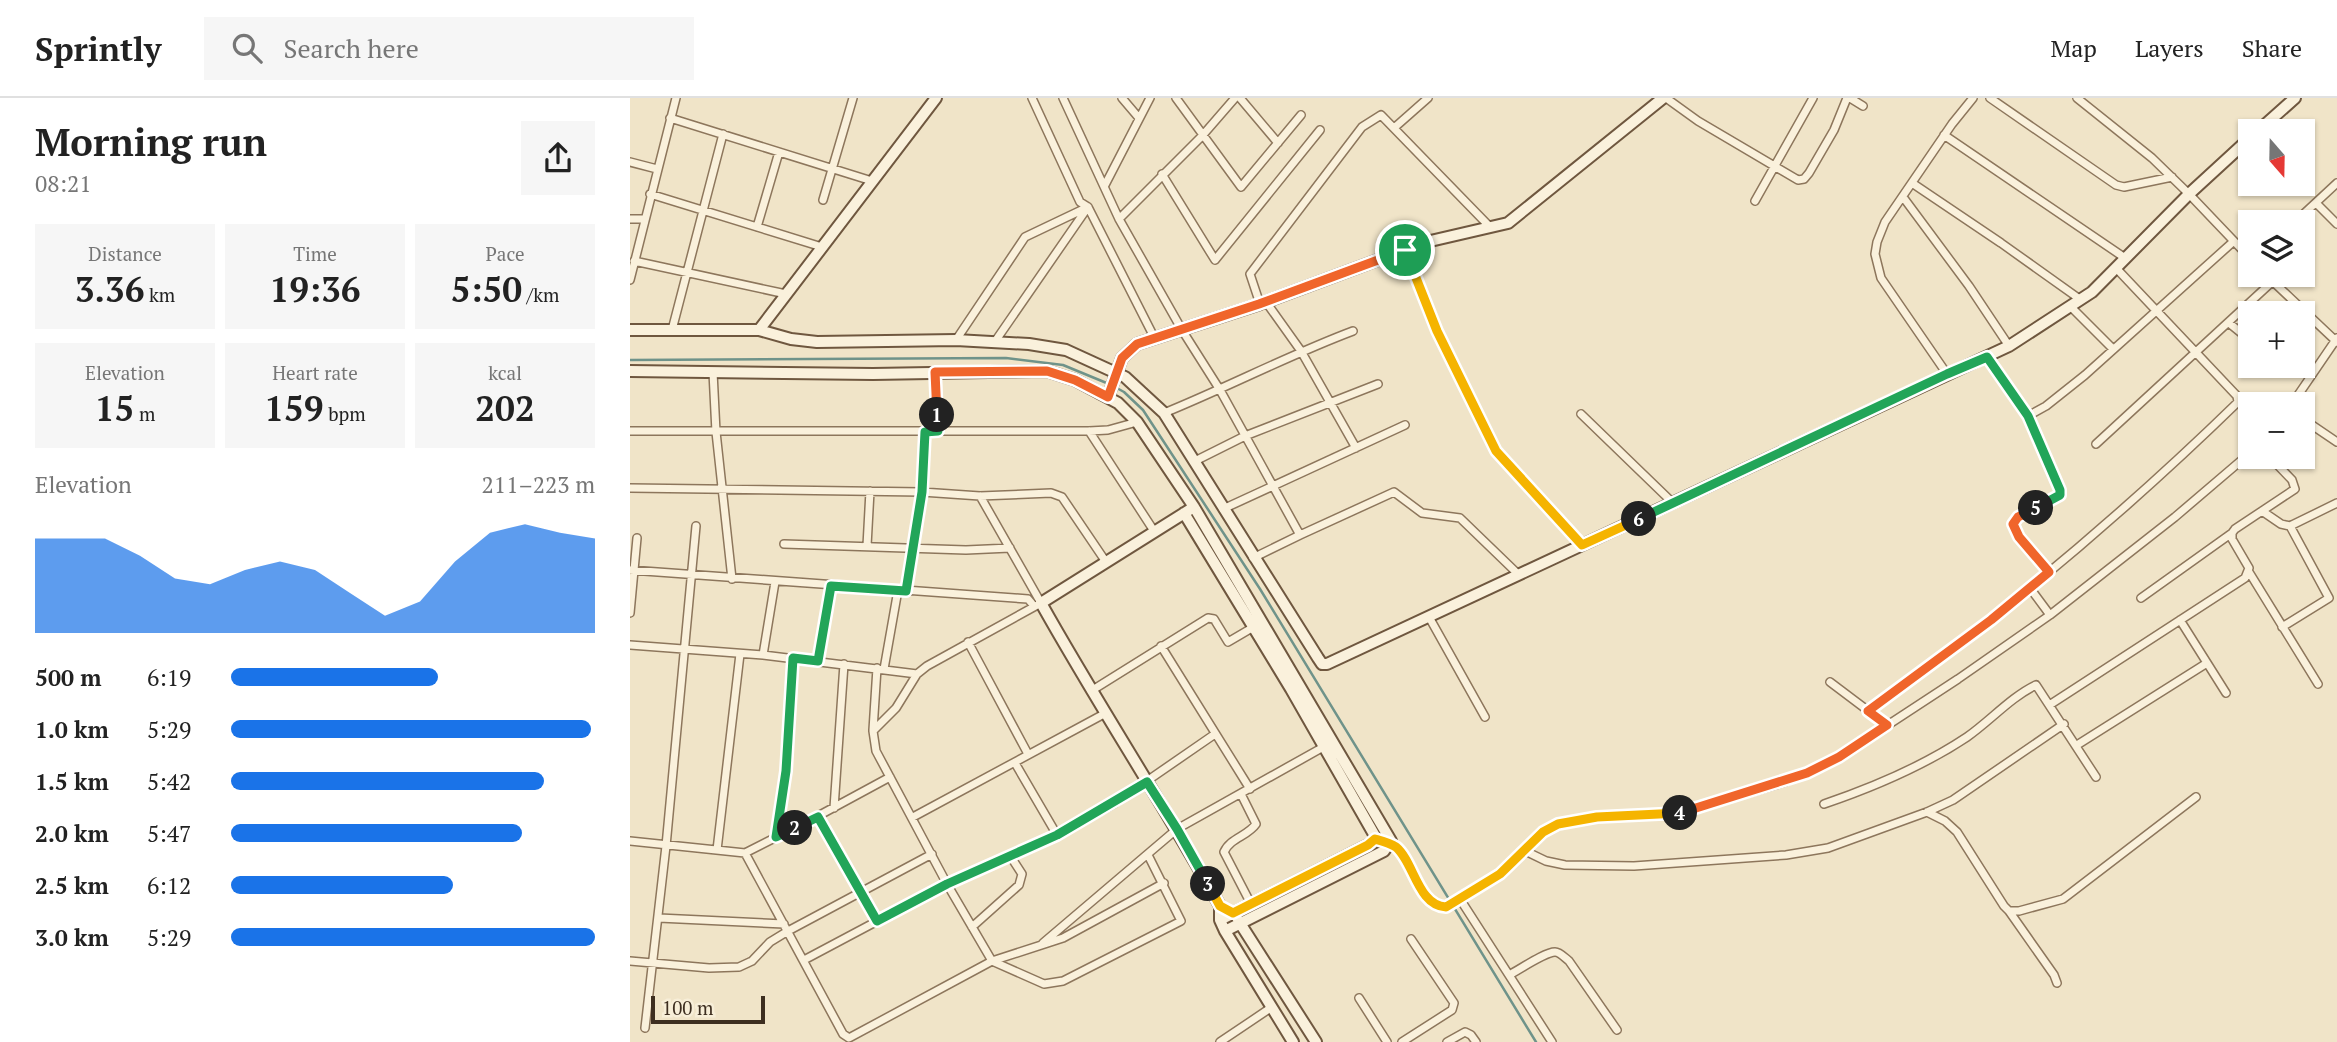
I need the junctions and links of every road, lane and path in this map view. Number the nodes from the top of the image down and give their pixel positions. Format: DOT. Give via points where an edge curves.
graph roads {
  1 [pos="676,98"];
  2 [pos="853,98"];
  3 [pos="936,98"];
  4 [pos="1032,98"];
  5 [pos="1122,98"];
  6 [pos="1150,98"];
  7 [pos="1176,98"];
  8 [pos="1237,98"];
  9 [pos="1428,98"];
  10 [pos="1813,98"];
  11 [pos="1848,98"];
  12 [pos="1973,98"];
  13 [pos="1990,98"];
  14 [pos="2077,98"];
  15 [pos="2295,98"];
  16 [pos="1066,99"];
  17 [pos="1662,99"];
  18 [pos="1863,106"];
  19 [pos="1301,116"];
  20 [pos="670,118"];
  21 [pos="1139,118"];
  22 [pos="2271,119"];
  23 [pos="1394,128"];
  24 [pos="1320,130"];
  25 [pos="723,134"];
  26 [pos="1944,135"];
  27 [pos="1202,136"];
  28 [pos="1278,143"];
  29 [pos="2238,149"];
  30 [pos="779,152"];
  31 [pos="630,162"];
  32 [pos="1775,167"];
  33 [pos="657,169"];
  34 [pos="834,169"];
  35 [pos="1162,174"];
  36 [pos="2172,177"];
  37 [pos="872,181"];
  38 [pos="1912,183"];
  39 [pos="2337,183"];
  40 [pos="1105,185"];
  41 [pos="650,194"];
  42 [pos="2189,194"];
  43 [pos="1903,197"];
  44 [pos="823,200"];
  45 [pos="1755,201"];
  46 [pos="2316,203"];
  47 [pos="1088,207"];
  48 [pos="703,210"];
  49 [pos="2308,210"];
  50 [pos="630,219"];
  51 [pos="644,219"];
  52 [pos="1119,219"];
  53 [pos="2337,224"];
  54 [pos="757,227"];
  55 [pos="1490,227"];
  56 [pos="2234,241"];
  57 [pos="2238,245"];
  58 [pos="822,247"];
  59 [pos="1405,250"];
  60 [pos="2126,258"];
  61 [pos="634,261"];
  62 [pos="2116,268"];
  63 [pos="687,273"];
  64 [pos="630,280"];
  65 [pos="2267,287"];
  66 [pos="2279,287"];
  67 [pos="786,294"];
  68 [pos="1263,303"];
  69 [pos="2076,303"];
  70 [pos="2155,311"];
  71 [pos="2229,323"];
  72 [pos="630,330"];
  73 [pos="673,330"];
  74 [pos="759,330"];
  75 [pos="1182,330"];
  76 [pos="2238,330"];
  77 [pos="1353,331"];
  78 [pos="1155,339"];
  79 [pos="956,340"];
  80 [pos="2336,340"];
  81 [pos="994,343"];
  82 [pos="2009,346"];
  83 [pos="2113,349"];
  84 [pos="1301,351"];
  85 [pos="2196,353"];
  86 [pos="1987,357"];
  87 [pos="630,371"];
  88 [pos="713,372"];
  89 [pos="935,372"];
  90 [pos="1116,373"];
  91 [pos="1947,374"];
  92 [pos="1378,384"];
  93 [pos="1220,390"];
  94 [pos="2300,392"];
  95 [pos="1108,397"];
  96 [pos="1332,403"];
  97 [pos="1164,413"];
  98 [pos="1581,414"];
  99 [pos="2028,416"];
  100 [pos="1137,422"];
  101 [pos="1405,425"];
  102 [pos="2315,427"];
  103 [pos="630,431"];
  104 [pos="938,431"];
  105 [pos="1089,431"];
  106 [pos="716,432"];
  107 [pos="925,432"];
  108 [pos="1245,436"];
  109 [pos="2337,442"];
  110 [pos="2096,444"];
  111 [pos="1356,448"];
  112 [pos="1195,461"];
  113 [pos="2238,463"];
  114 [pos="2281,469"];
  115 [pos="1274,485"];
  116 [pos="630,488"];
  117 [pos="723,489"];
  118 [pos="870,491"];
  119 [pos="922,492"];
  120 [pos="980,496"];
  121 [pos="1673,503"];
  122 [pos="2337,503"];
  123 [pos="1223,509"];
  124 [pos="1189,510"];
  125 [pos="2262,511"];
  126 [pos="696,526"];
  127 [pos="2290,526"];
  128 [pos="1154,531"];
  129 [pos="2232,533"];
  130 [pos="1300,535"];
  131 [pos="637,538"];
  132 [pos="783,544"];
  133 [pos="1582,545"];
  134 [pos="867,546"];
  135 [pos="1010,548"];
  136 [pos="914,549"];
  137 [pos="1253,558"];
  138 [pos="1106,562"];
  139 [pos="632,570"];
  140 [pos="2049,572"];
  141 [pos="2249,572"];
  142 [pos="692,575"];
  143 [pos="1519,575"];
  144 [pos="732,579"];
  145 [pos="775,582"];
  146 [pos="831,586"];
  147 [pos="2030,588"];
  148 [pos="902,591"];
  149 [pos="2141,598"];
  150 [pos="1038,605"];
  151 [pos="630,613"];
  152 [pos="2050,615"];
  153 [pos="1429,617"];
  154 [pos="2180,620"];
  155 [pos="1258,624"];
  156 [pos="2282,627"];
  157 [pos="968,642"];
  158 [pos="630,645"];
  159 [pos="1161,646"];
  160 [pos="684,649"];
  161 [pos="740,654"];
  162 [pos="763,655"];
  163 [pos="793,658"];
  164 [pos="818,661"];
  165 [pos="2207,663"];
  166 [pos="844,664"];
  167 [pos="880,669"];
  168 [pos="917,674"];
  169 [pos="1830,682"];
  170 [pos="2318,684"];
  171 [pos="1091,691"];
  172 [pos="2226,693"];
  173 [pos="2051,705"];
  174 [pos="1868,711"];
  175 [pos="1104,713"];
  176 [pos="1485,717"];
  177 [pos="2064,724"];
  178 [pos="1887,725"];
  179 [pos="873,731"];
  180 [pos="1215,734"];
  181 [pos="1329,744"];
  182 [pos="2077,745"];
  183 [pos="1028,754"];
  184 [pos="1014,763"];
  185 [pos="890,777"];
  186 [pos="2096,777"];
  187 [pos="1147,782"];
  188 [pos="1250,789"];
  189 [pos="1241,794"];
  190 [pos="2196,797"];
  191 [pos="1824,804"];
  192 [pos="834,808"];
  193 [pos="1927,812"];
  194 [pos="818,817"];
  195 [pos="913,817"];
  196 [pos="1177,829"];
  197 [pos="1057,835"];
  198 [pos="776,837"];
  199 [pos="1375,839"];
  200 [pos="630,841"];
  201 [pos="1391,844"];
  202 [pos="666,846"];
  203 [pos="717,850"];
  204 [pos="1523,850"];
  205 [pos="745,853"];
  206 [pos="932,854"];
  207 [pos="1148,855"];
  208 [pos="1012,857"];
  209 [pos="1164,883"];
  210 [pos="947,884"];
  211 [pos="862,893"];
  212 [pos="1455,903"];
  213 [pos="1251,904"];
  214 [pos="1220,906"];
  215 [pos="2009,911"];
  216 [pos="1233,913"];
  217 [pos="659,918"];
  218 [pos="1220,920"];
  219 [pos="877,921"];
  220 [pos="1240,923"];
  221 [pos="972,927"];
  222 [pos="785,928"];
  223 [pos="1225,931"];
  224 [pos="1411,939"];
  225 [pos="1037,948"];
  226 [pos="804,960"];
  227 [pos="630,961"];
  228 [pos="992,961"];
  229 [pos="654,964"];
  230 [pos="1509,975"];
  231 [pos="2057,983"];
  232 [pos="1359,998"];
  233 [pos="1272,1007"];
  234 [pos="645,1028"];
  235 [pos="1617,1030"];
  236 [pos="843,1039"];
  237 [pos="1220,1042"];
  238 [pos="1293,1042"];
  239 [pos="1316,1042"];
  240 [pos="1387,1042"];
  241 [pos="1402,1042"];
  242 [pos="1447,1042"];
  243 [pos="1476,1042"];
  244 [pos="1552,1042"];
  1 -- 20 [label="street"];
  2 -- 34 [label="street"];
  3 -- 37 [label="street"];
  4 -- 47 [label="street" via="1080,202"];
  5 -- 21 [label="street"];
  6 -- 21 [label="street"];
  7 -- 27 [label="street"];
  8 -- 27 [label="street"];
  8 -- 28 [label="street"];
  9 -- 23 [label="street"];
  10 -- 32 [label="street"];
  11 -- 18 [label="street"];
  11 -- 32 [label="street" via="1804,179"];
  12 -- 26 [label="street"];
  13 -- 36 [label="street" via="2116,185"];
  14 -- 36 [label="street"];
  15 -- 22 [label="street"];
  16 -- 40 [label="street"];
  17 -- 32 [label="street"];
  17 -- 55 [label="street" via="1508,223"];
  19 -- 28 [label="street"];
  20 -- 25 [label="street"];
  20 -- 33 [label="street"];
  21 -- 40 [label="street"];
  23 -- 55 [label="street"];
  23 -- 68 [label="street" via="1381,115 1362,127 1288,222 1250,274"];
  24 -- 35 [label="street" via="1215,260"];
  25 -- 30 [label="street"];
  25 -- 48 [label="street"];
  26 -- 38 [label="street"];
  26 -- 60 [label="street"];
  27 -- 28 [label="street" via="1241,187"];
  27 -- 35 [label="street"];
  29 -- 42 [label="street"];
  30 -- 34 [label="street"];
  30 -- 54 [label="street"];
  31 -- 33 [label="street"];
  32 -- 45 [label="street"];
  33 -- 41 [label="street"];
  34 -- 37 [label="street"];
  34 -- 44 [label="street"];
  35 -- 52 [label="street"];
  36 -- 42 [label="street"];
  37 -- 58 [label="street"];
  38 -- 43 [label="street"];
  38 -- 69 [label="street" via="2001,243"];
  39 -- 46 [label="street"];
  40 -- 52 [label="street"];
  41 -- 48 [label="street"];
  41 -- 51 [label="street"];
  42 -- 56 [label="street"];
  42 -- 60 [label="street"];
  43 -- 82 [label="street"];
  43 -- 91 [label="street" via="1877,242 1877,267"];
  46 -- 49 [label="street"];
  46 -- 53 [label="street"];
  47 -- 78 [label="street"];
  47 -- 79 [label="street" via="1025,237"];
  47 -- 81 [label="street"];
  48 -- 54 [label="street"];
  48 -- 63 [label="street"];
  50 -- 51 [label="street"];
  51 -- 61 [label="street"];
  52 -- 75 [label="street"];
  54 -- 58 [label="street"];
  55 -- 59 [label="street"];
  56 -- 57 [label="street"];
  56 -- 70 [label="street"];
  58 -- 67 [label="street"];
  59 -- 68 [label="street"];
  59 -- 133 [label="street" via="1437,331 1496,451"];
  60 -- 62 [label="street"];
  61 -- 63 [label="street"];
  61 -- 64 [label="street"];
  62 -- 69 [label="street"];
  62 -- 70 [label="street"];
  63 -- 67 [label="street"];
  63 -- 73 [label="street"];
  65 -- 71 [label="street"];
  66 -- 80 [label="street"];
  67 -- 74 [label="street"];
  68 -- 75 [label="street"];
  68 -- 84 [label="street"];
  69 -- 82 [label="street"];
  69 -- 83 [label="street"];
  70 -- 83 [label="street"];
  70 -- 85 [label="street"];
  71 -- 76 [label="street"];
  71 -- 85 [label="street"];
  72 -- 73 [label="street"];
  73 -- 74 [label="street"];
  74 -- 79 [label="street" via="817,342"];
  75 -- 78 [label="street"];
  75 -- 93 [label="street"];
  77 -- 84 [label="street"];
  78 -- 90 [label="street" via="1130,348"];
  79 -- 81 [label="street"];
  80 -- 94 [label="street"];
  81 -- 90 [label="street" via="1066,351"];
  82 -- 86 [label="street"];
  83 -- 99 [label="street"];
  84 -- 93 [label="street"];
  84 -- 96 [label="street"];
  85 -- 110 [label="street"];
  85 -- 140 [label="street" via="2238,402"];
  86 -- 91 [label="street"];
  86 -- 99 [label="street"];
  87 -- 88 [label="street"];
  88 -- 89 [label="street"];
  88 -- 106 [label="street"];
  89 -- 95 [label="street" via="1047,371"];
  89 -- 104 [label="street"];
  90 -- 95 [label="street"];
  90 -- 97 [label="street"];
  91 -- 121 [label="street"];
  92 -- 96 [label="street"];
  93 -- 97 [label="street"];
  93 -- 108 [label="street"];
  95 -- 100 [label="street"];
  96 -- 108 [label="street"];
  96 -- 111 [label="street"];
  97 -- 112 [label="street"];
  98 -- 121 [label="street"];
  99 -- 140 [label="street" via="2060,495 2013,524"];
  100 -- 105 [label="street"];
  100 -- 124 [label="street"];
  101 -- 111 [label="street"];
  102 -- 109 [label="street"];
  103 -- 106 [label="street"];
  104 -- 105 [label="street"];
  104 -- 107 [label="street"];
  105 -- 128 [label="street"];
  106 -- 107 [label="street"];
  106 -- 117 [label="street"];
  107 -- 119 [label="street"];
  108 -- 112 [label="street"];
  108 -- 115 [label="street"];
  111 -- 115 [label="street"];
  112 -- 123 [label="street"];
  113 -- 152 [label="street"];
  114 -- 125 [label="street" via="2295,489"];
  115 -- 123 [label="street"];
  115 -- 130 [label="street"];
  116 -- 117 [label="street"];
  117 -- 118 [label="street"];
  117 -- 144 [label="street"];
  118 -- 119 [label="street"];
  118 -- 134 [label="street"];
  119 -- 120 [label="street"];
  119 -- 136 [label="street"];
  120 -- 135 [label="street"];
  120 -- 138 [label="street" via="1058,495"];
  121 -- 133 [label="street"];
  122 -- 127 [label="street"];
  123 -- 137 [label="street"];
  124 -- 128 [label="street"];
  124 -- 155 [label="street"];
  125 -- 127 [label="street"];
  125 -- 129 [label="street"];
  126 -- 142 [label="street"];
  127 -- 156 [label="street" via="2329,598"];
  128 -- 138 [label="street"];
  129 -- 141 [label="street"];
  129 -- 149 [label="street"];
  130 -- 137 [label="street"];
  130 -- 143 [label="street" via="1394,492 1422,513 1460,518"];
  131 -- 139 [label="street"];
  132 -- 134 [label="street"];
  133 -- 143 [label="street"];
  134 -- 136 [label="street"];
  135 -- 136 [label="street"];
  135 -- 150 [label="street"];
  136 -- 148 [label="street"];
  137 -- 153 [label="street" via="1322,663"];
  138 -- 150 [label="street"];
  139 -- 142 [label="street"];
  139 -- 151 [label="street"];
  140 -- 147 [label="street"];
  141 -- 154 [label="street"];
  141 -- 156 [label="street"];
  142 -- 144 [label="street"];
  142 -- 160 [label="street"];
  143 -- 153 [label="street"];
  144 -- 145 [label="street"];
  145 -- 146 [label="street"];
  145 -- 162 [label="street"];
  146 -- 148 [label="street"];
  146 -- 164 [label="street"];
  147 -- 152 [label="street"];
  147 -- 174 [label="street"];
  148 -- 150 [label="street" via="1028,599"];
  148 -- 167 [label="street"];
  150 -- 157 [label="street"];
  150 -- 171 [label="street"];
  152 -- 178 [label="street"];
  153 -- 176 [label="street"];
  154 -- 165 [label="street"];
  154 -- 173 [label="street"];
  155 -- 159 [label="street" via="1228,642 1214,619 1208,618"];
  155 -- 181 [label="street"];
  156 -- 170 [label="street"];
  157 -- 168 [label="street"];
  157 -- 183 [label="street"];
  158 -- 160 [label="street"];
  159 -- 171 [label="street"];
  159 -- 180 [label="street"];
  160 -- 161 [label="street"];
  160 -- 202 [label="street"];
  161 -- 162 [label="street"];
  161 -- 203 [label="street"];
  162 -- 163 [label="street"];
  163 -- 164 [label="street"];
  163 -- 198 [label="street" via="786,771"];
  164 -- 166 [label="street"];
  165 -- 172 [label="street"];
  165 -- 182 [label="street"];
  166 -- 167 [label="street"];
  166 -- 192 [label="street"];
  167 -- 168 [label="street"];
  167 -- 179 [label="street"];
  168 -- 179 [label="street" via="896,708"];
  169 -- 174 [label="street"];
  171 -- 175 [label="street"];
  173 -- 177 [label="street"];
  173 -- 191 [label="street" via="2040,687 2033,686 1942,752"];
  174 -- 178 [label="street"];
  175 -- 183 [label="street"];
  175 -- 187 [label="street"];
  177 -- 182 [label="street"];
  177 -- 193 [label="street" via="1953,800"];
  178 -- 204 [label="street" via="1839,757 1785,782 1676,814 1574,820 1543,832"];
  179 -- 185 [label="street" via="873,745"];
  180 -- 187 [label="street"];
  180 -- 188 [label="street"];
  181 -- 188 [label="street"];
  181 -- 199 [label="street"];
  181 -- 201 [label="street"];
  182 -- 186 [label="street"];
  183 -- 184 [label="street"];
  184 -- 195 [label="street"];
  184 -- 197 [label="street"];
  185 -- 192 [label="street"];
  185 -- 195 [label="street"];
  187 -- 196 [label="street"];
  187 -- 197 [label="street"];
  188 -- 189 [label="street"];
  189 -- 196 [label="street"];
  189 -- 213 [label="street" via="1256,824 1224,852"];
  190 -- 215 [label="street" via="2063,899"];
  192 -- 194 [label="street"];
  193 -- 204 [label="street" via="1828,848 1786,855 1634,866 1565,865"];
  193 -- 215 [label="street" via="1957,832"];
  194 -- 198 [label="street"];
  194 -- 211 [label="street"];
  195 -- 206 [label="street"];
  196 -- 207 [label="street"];
  196 -- 214 [label="street"];
  197 -- 208 [label="street"];
  198 -- 205 [label="street"];
  199 -- 201 [label="street"];
  199 -- 213 [label="street"];
  200 -- 202 [label="street"];
  201 -- 212 [label="street" via="1440,907"];
  201 -- 220 [label="street"];
  202 -- 203 [label="street"];
  202 -- 217 [label="street"];
  203 -- 205 [label="street"];
  204 -- 212 [label="street" via="1500,874"];
  205 -- 222 [label="street"];
  206 -- 210 [label="street"];
  206 -- 211 [label="street"];
  207 -- 209 [label="street"];
  207 -- 225 [label="street"];
  208 -- 210 [label="street"];
  208 -- 221 [label="street" via="1022,874 1019,885"];
  209 -- 225 [label="street" via="1082,929"];
  209 -- 228 [label="street" via="1181,921 1063,981 1044,984"];
  210 -- 219 [label="street"];
  210 -- 221 [label="street"];
  211 -- 219 [label="street"];
  211 -- 222 [label="street"];
  212 -- 230 [label="street"];
  213 -- 216 [label="street"];
  214 -- 216 [label="street"];
  214 -- 218 [label="street"];
  215 -- 231 [label="street"];
  216 -- 218 [label="street"];
  216 -- 220 [label="street"];
  217 -- 222 [label="street"];
  217 -- 229 [label="street"];
  218 -- 223 [label="street"];
  219 -- 226 [label="street"];
  220 -- 223 [label="street"];
  220 -- 239 [label="street"];
  221 -- 228 [label="street"];
  222 -- 226 [label="street"];
  222 -- 229 [label="street" via="752,961 739,967"];
  223 -- 233 [label="street"];
  224 -- 241 [label="street" via="1454,1003 1452,1010"];
  225 -- 228 [label="street"];
  226 -- 236 [label="street"];
  227 -- 229 [label="street"];
  228 -- 236 [label="street"];
  229 -- 234 [label="street"];
  230 -- 235 [label="street" via="1543,956 1559,953"];
  230 -- 244 [label="street"];
  232 -- 240 [label="street"];
  233 -- 237 [label="street"];
  233 -- 238 [label="street"];
  242 -- 243 [label="street" via="1465,1032"];
}
